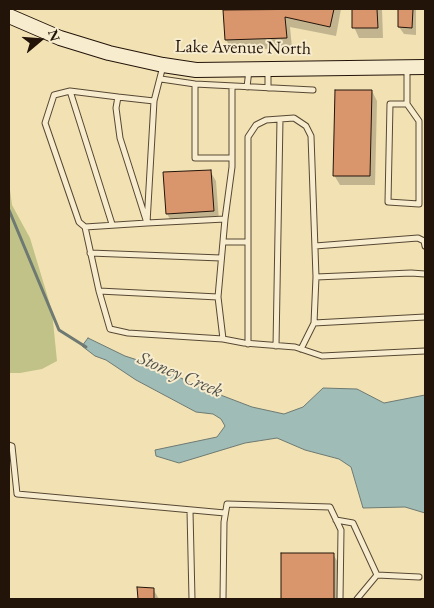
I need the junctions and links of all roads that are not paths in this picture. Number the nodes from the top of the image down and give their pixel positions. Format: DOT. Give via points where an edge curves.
graph roads {
  1 [pos="9,16"];
  2 [pos="407,67"];
  3 [pos="425,67"];
  4 [pos="268,69"];
  5 [pos="250,70"];
  6 [pos="162,72"];
  7 [pos="196,84"];
  8 [pos="232,86"];
  9 [pos="248,87"];
  10 [pos="268,88"];
  11 [pos="313,90"];
  12 [pos="70,91"];
  13 [pos="118,97"];
  14 [pos="154,101"];
  15 [pos="407,104"];
  16 [pos="280,119"];
  17 [pos="232,158"];
  18 [pos="225,219"];
  19 [pos="147,223"];
  20 [pos="112,224"];
  21 [pos="84,227"];
  22 [pos="224,242"];
  23 [pos="248,242"];
  24 [pos="315,246"];
  25 [pos="425,246"];
  26 [pos="90,253"];
  27 [pos="221,258"];
  28 [pos="425,274"];
  29 [pos="316,277"];
  30 [pos="99,291"];
  31 [pos="218,297"];
  32 [pos="425,317"];
  33 [pos="314,323"];
  34 [pos="223,339"];
  35 [pos="248,344"];
  36 [pos="276,346"];
  37 [pos="301,349"];
  38 [pos="425,350"];
  39 [pos="9,445"];
  40 [pos="190,511"];
  41 [pos="225,512"];
  42 [pos="336,520"];
  43 [pos="377,575"];
  44 [pos="419,577"];
  45 [pos="192,599"];
  46 [pos="223,599"];
  47 [pos="340,599"];
  48 [pos="357,599"];
  1 -- 6 [label="street, Lake Avenue North"];
  2 -- 3 [label="street, Lake Avenue North"];
  2 -- 4 [label="street, Lake Avenue North"];
  2 -- 15 [label="lane"];
  4 -- 5 [label="street, Lake Avenue North"];
  4 -- 10 [label="lane"];
  5 -- 6 [label="street, Lake Avenue North"];
  5 -- 9 [label="lane"];
  6 -- 7 [label="lane"];
  6 -- 14 [label="lane"];
  7 -- 8 [label="lane"];
  7 -- 17 [label="lane" via="195,158"];
  8 -- 9 [label="lane"];
  8 -- 17 [label="lane"];
  9 -- 10 [label="lane"];
  10 -- 11 [label="lane"];
  12 -- 13 [label="lane"];
  12 -- 20 [label="lane"];
  12 -- 21 [label="lane" via="54,95 45,123 79,222"];
  13 -- 14 [label="lane"];
  13 -- 19 [label="lane" via="116,108 120,138"];
  14 -- 19 [label="lane"];
  15 -- 15 [label="lane" via="419,121 419,204 388,202 390,104"];
  16 -- 23 [label="lane" via="256,125 248,137"];
  16 -- 24 [label="lane" via="294,118 306,126 311,136"];
  16 -- 36 [label="lane"];
  17 -- 18 [label="lane"];
  18 -- 19 [label="lane"];
  18 -- 22 [label="lane"];
  19 -- 20 [label="lane"];
  20 -- 21 [label="lane"];
  21 -- 26 [label="lane"];
  22 -- 23 [label="lane"];
  22 -- 27 [label="lane"];
  23 -- 35 [label="lane"];
  24 -- 25 [label="lane" via="418,238"];
  24 -- 29 [label="lane"];
  26 -- 27 [label="lane"];
  26 -- 30 [label="lane"];
  27 -- 31 [label="lane"];
  28 -- 29 [label="lane"];
  29 -- 33 [label="lane"];
  30 -- 31 [label="lane"];
  30 -- 34 [label="lane" via="110,329"];
  31 -- 34 [label="lane"];
  32 -- 33 [label="lane"];
  33 -- 37 [label="lane"];
  34 -- 35 [label="lane"];
  35 -- 36 [label="lane"];
  36 -- 37 [label="lane"];
  37 -- 38 [label="lane" via="322,356"];
  39 -- 40 [label="lane" via="12,446 18,494"];
  40 -- 41 [label="lane"];
  40 -- 45 [label="lane"];
  41 -- 42 [label="lane" via="227,504 330,507"];
  41 -- 46 [label="lane"];
  42 -- 43 [label="lane" via="353,523"];
  42 -- 47 [label="lane" via="341,530"];
  43 -- 44 [label="lane"];
  43 -- 48 [label="lane"];
}
